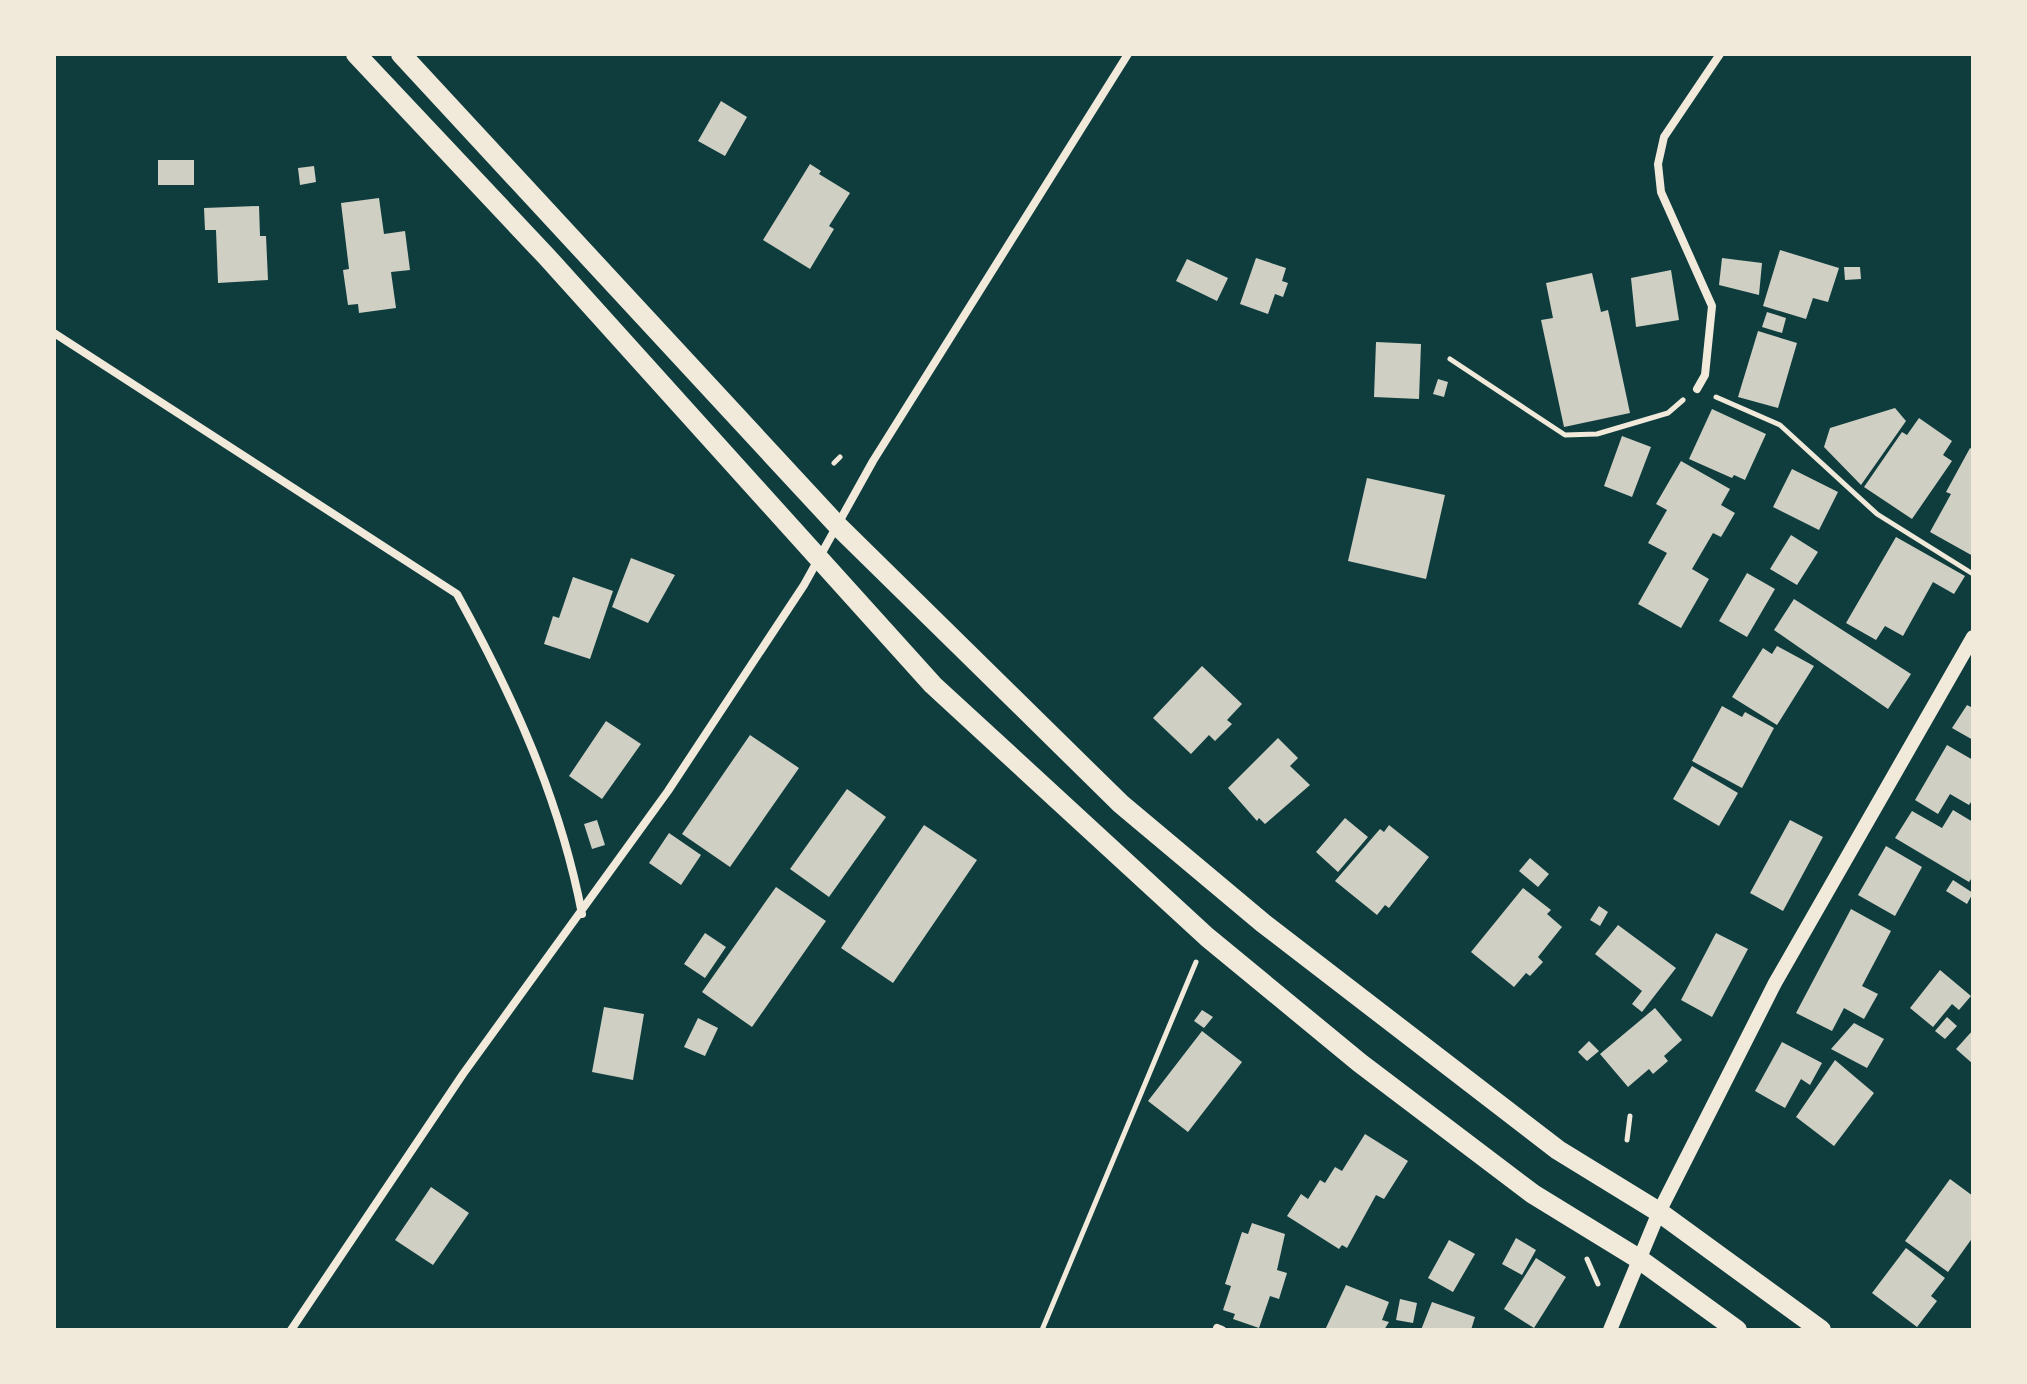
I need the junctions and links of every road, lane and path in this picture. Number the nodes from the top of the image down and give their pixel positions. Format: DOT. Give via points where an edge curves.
graph roads {
  1 [pos="356,54"];
  2 [pos="401,54"];
  3 [pos="1128,54"];
  4 [pos="1720,54"];
  5 [pos="54,333"];
  6 [pos="1450,359"];
  7 [pos="1697,389"];
  8 [pos="840,457"];
  9 [pos="834,463"];
  10 [pos="838,526"];
  11 [pos="821,558"];
  12 [pos="1973,574"];
  13 [pos="1973,637"];
  14 [pos="582,914"];
  15 [pos="1207,937"];
  16 [pos="1630,1116"];
  17 [pos="1627,1140"];
  18 [pos="1659,1212"];
  19 [pos="1584,1251"];
  20 [pos="1639,1259"];
  21 [pos="1598,1284"];
  22 [pos="291,1330"];
  23 [pos="1042,1330"];
  24 [pos="1610,1330"];
  25 [pos="1737,1330"];
  26 [pos="1821,1330"];
  1 -- 11 [label="main road"];
  2 -- 10 [label="main road"];
  3 -- 10 [label="street" via="905,409"];
  4 -- 7 [label="street" via="1664,137 1658,164 1661,192 1712,306 1705,375"];
  5 -- 14 [label="street" via="457,594 494,660 551,793"];
  6 -- 7 [label="path" via="1565,435 1597,434 1668,413"];
  7 -- 12 [label="path" via="1780,425 1877,514"];
  8 -- 9 [label="path"];
  10 -- 11 [label="street"];
  10 -- 18 [label="main road" via="1121,804 1263,923 1558,1150"];
  11 -- 14 [label="street"];
  11 -- 15 [label="main road" via="933,685"];
  13 -- 18 [label="street" via="1775,983"];
  14 -- 22 [label="street" via="463,1074"];
  15 -- 20 [label="main road" via="1360,1063 1521,1185"];
  15 -- 23 [label="path"];
  16 -- 17 [label="path"];
  18 -- 20 [label="street"];
  18 -- 26 [label="main road"];
  19 -- 21 [label="path"];
  20 -- 24 [label="street"];
  20 -- 25 [label="main road"];
}
